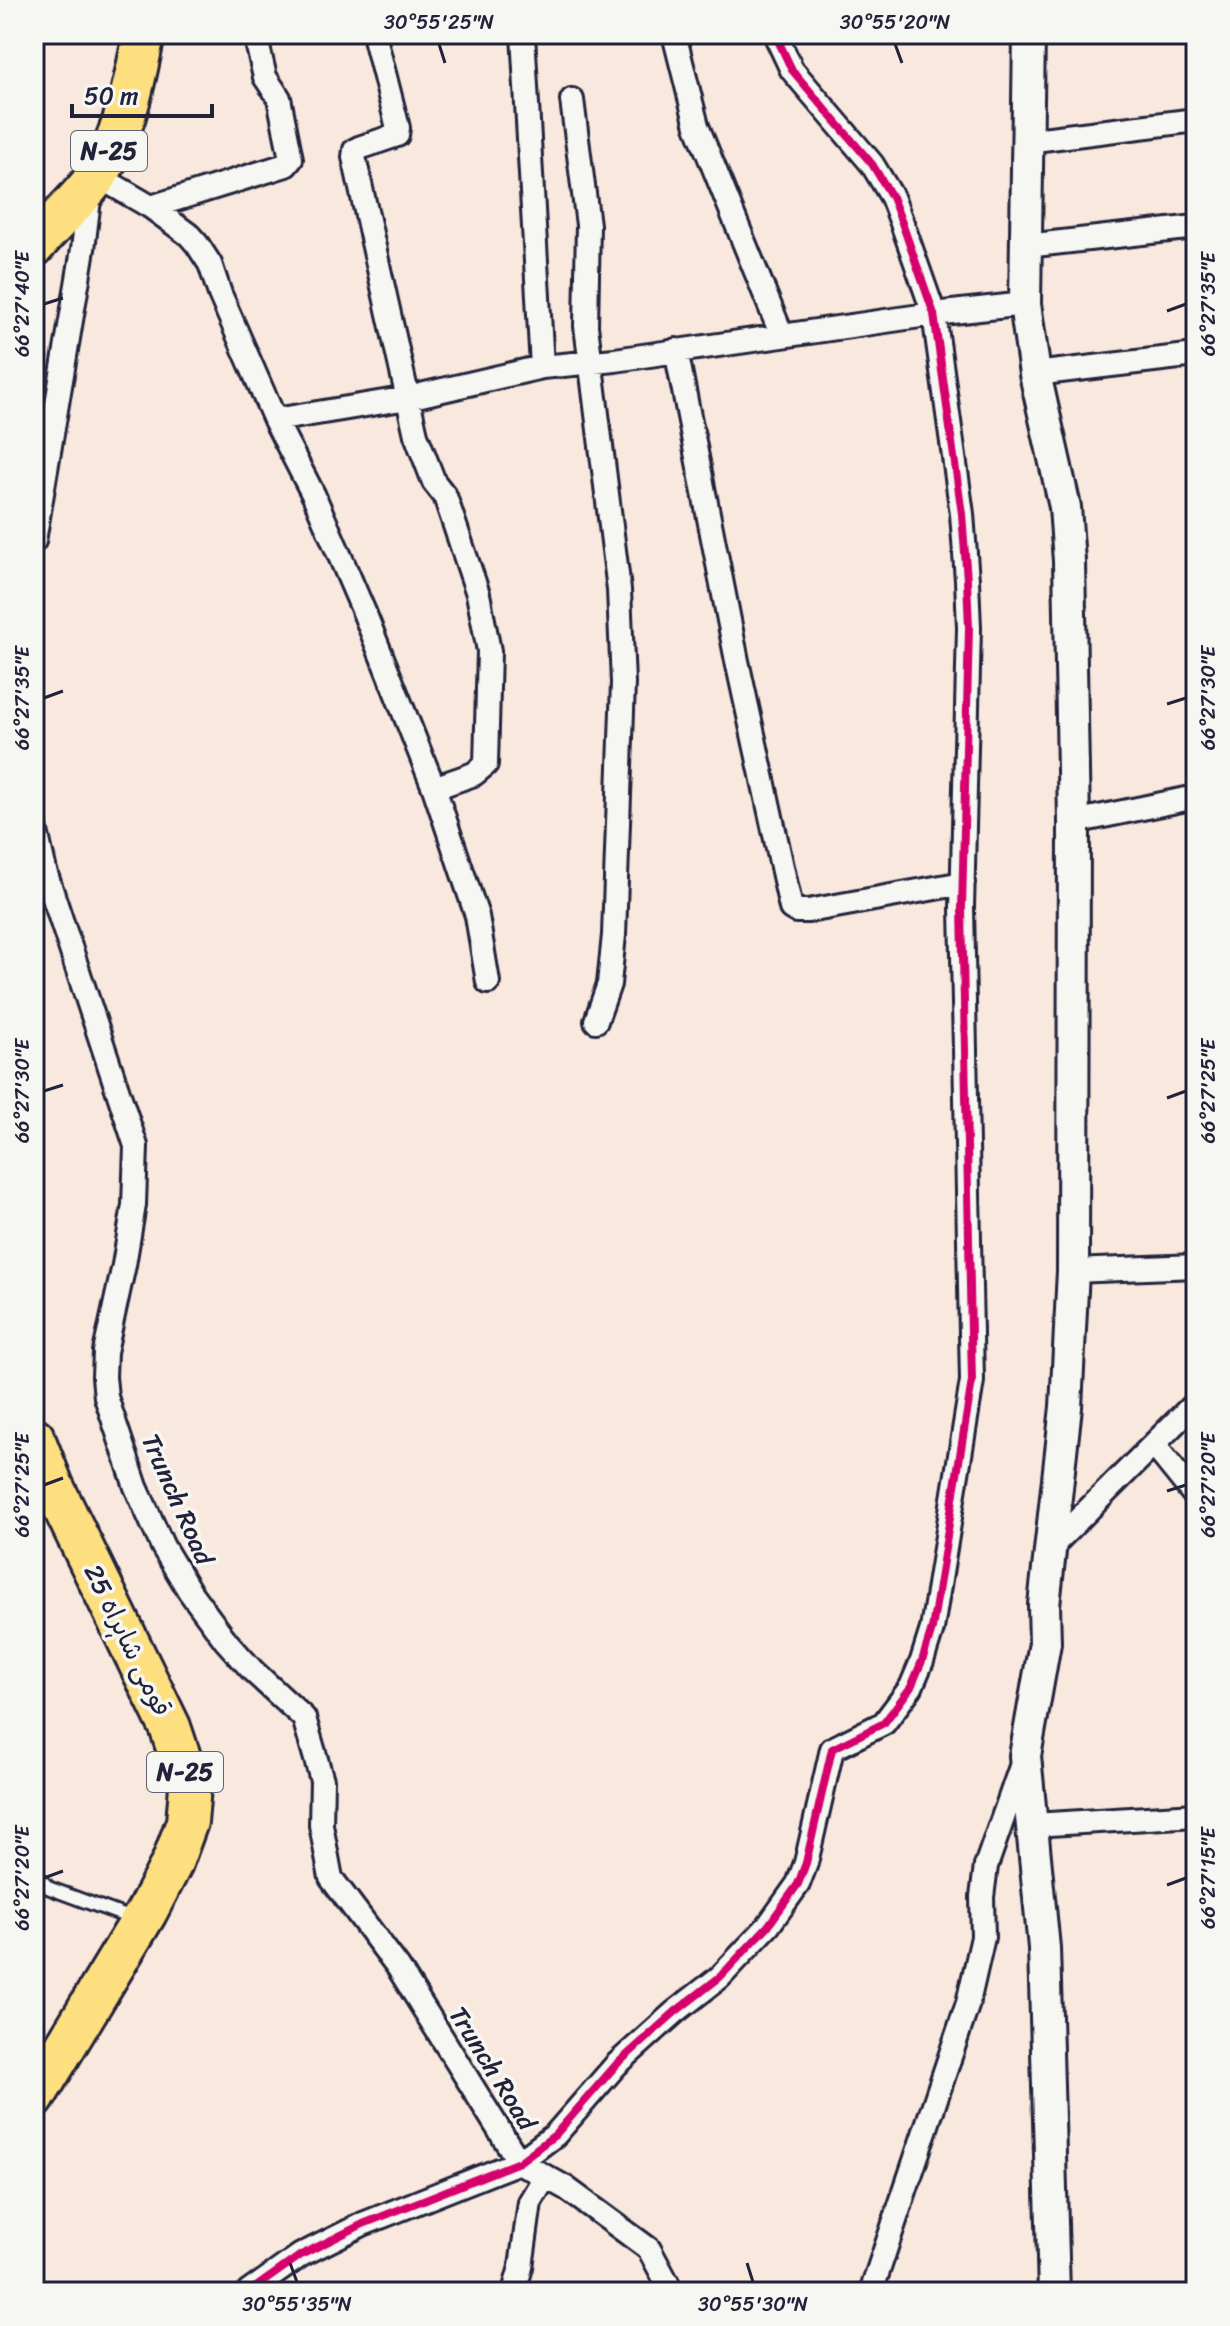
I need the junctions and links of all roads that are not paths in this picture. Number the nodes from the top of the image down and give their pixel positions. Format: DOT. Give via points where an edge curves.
graph roads {
  1 [pos="144,34"];
  2 [pos="255,34"];
  3 [pos="374,34"];
  4 [pos="523,34"];
  5 [pos="674,34"];
  6 [pos="775,34"];
  7 [pos="1029,34"];
  8 [pos="572,100"];
  9 [pos="1196,120"];
  10 [pos="1026,141"];
  11 [pos="93,180"];
  12 [pos="151,207"];
  13 [pos="1196,227"];
  14 [pos="34,246"];
  15 [pos="1026,246"];
  16 [pos="1025,304"];
  17 [pos="934,314"];
  18 [pos="782,336"];
  19 [pos="676,350"];
  20 [pos="1196,355"];
  21 [pos="589,362"];
  22 [pos="542,367"];
  23 [pos="1035,374"];
  24 [pos="408,398"];
  25 [pos="275,420"];
  26 [pos="34,541"];
  27 [pos="434,788"];
  28 [pos="1196,797"];
  29 [pos="34,822"];
  30 [pos="1074,822"];
  31 [pos="963,883"];
  32 [pos="488,982"];
  33 [pos="596,1021"];
  34 [pos="1196,1266"];
  35 [pos="1073,1271"];
  36 [pos="1196,1402"];
  37 [pos="34,1438"];
  38 [pos="1154,1445"];
  39 [pos="1196,1497"];
  40 [pos="1051,1547"];
  41 [pos="1025,1756"];
  42 [pos="1196,1815"];
  43 [pos="1033,1825"];
  44 [pos="34,1874"];
  45 [pos="141,1922"];
  46 [pos="34,2098"];
  47 [pos="519,2162"];
  48 [pos="545,2177"];
  49 [pos="249,2292"];
  50 [pos="514,2292"];
  51 [pos="672,2292"];
  52 [pos="871,2292"];
  53 [pos="1054,2292"];
  1 -- 11 [label="highway, N-25" via="121,126"];
  2 -- 12 [label="street" via="265,77 279,98 291,159 286,165"];
  3 -- 24 [label="street" via="397,135 355,150 354,157"];
  4 -- 22 [label="street"];
  5 -- 18 [label="street" via="697,126"];
  6 -- 17 [label="street" via="792,70 872,164 892,197"];
  7 -- 10 [label="street"];
  8 -- 21 [label="street" via="588,225"];
  9 -- 10 [label="street"];
  10 -- 15 [label="street"];
  11 -- 12 [label="street"];
  11 -- 14 [label="highway, N-25"];
  11 -- 26 [label="street"];
  12 -- 25 [label="street" via="189,235 203,253"];
  13 -- 15 [label="street"];
  15 -- 16 [label="street"];
  16 -- 17 [label="street"];
  16 -- 23 [label="street"];
  17 -- 18 [label="street"];
  17 -- 31 [label="street" via="967,580"];
  18 -- 19 [label="street"];
  19 -- 21 [label="street"];
  19 -- 31 [label="street" via="791,908 808,911"];
  20 -- 23 [label="street"];
  21 -- 22 [label="street"];
  21 -- 33 [label="street" via="619,590 623,683 614,935 609,984"];
  22 -- 24 [label="street"];
  23 -- 30 [label="street" via="1065,507"];
  24 -- 25 [label="street"];
  24 -- 27 [label="street" via="416,435 445,496 478,594 489,651 486,764"];
  25 -- 27 [label="street" via="329,531"];
  27 -- 32 [label="street" via="477,916"];
  28 -- 30 [label="street"];
  29 -- 47 [label="street, Trunch Road" via="45,871 136,1146 134,1205 104,1377 136,1487 190,1592 253,1671 304,1718 322,1780 321,1825 331,1878 398,1967"];
  30 -- 35 [label="street"];
  31 -- 47 [label="street" via="972,1381 932,1629 922,1661 911,1687 884,1723 832,1749 806,1863 768,1926 720,1977 616,2065 555,2135"];
  34 -- 35 [label="street"];
  35 -- 40 [label="street"];
  36 -- 38 [label="street"];
  37 -- 45 [label="highway, قومی شاہراہ 25 / N-25" via="170,1727 190,1787 187,1822"];
  38 -- 39 [label="street"];
  38 -- 40 [label="street"];
  40 -- 41 [label="street" via="1045,1643"];
  41 -- 43 [label="street"];
  41 -- 52 [label="street" via="986,1866 983,1937 968,2003"];
  42 -- 43 [label="street"];
  43 -- 53 [label="street" via="1044,1948"];
  44 -- 45 [label="lane" via="49,1888"];
  45 -- 46 [label="highway, قومی شاہراہ 25 / N-25"];
  47 -- 48 [label="street"];
  47 -- 49 [label="street" via="363,2224 301,2255"];
  48 -- 50 [label="street" via="530,2202"];
  48 -- 51 [label="street" via="649,2249"];
}
